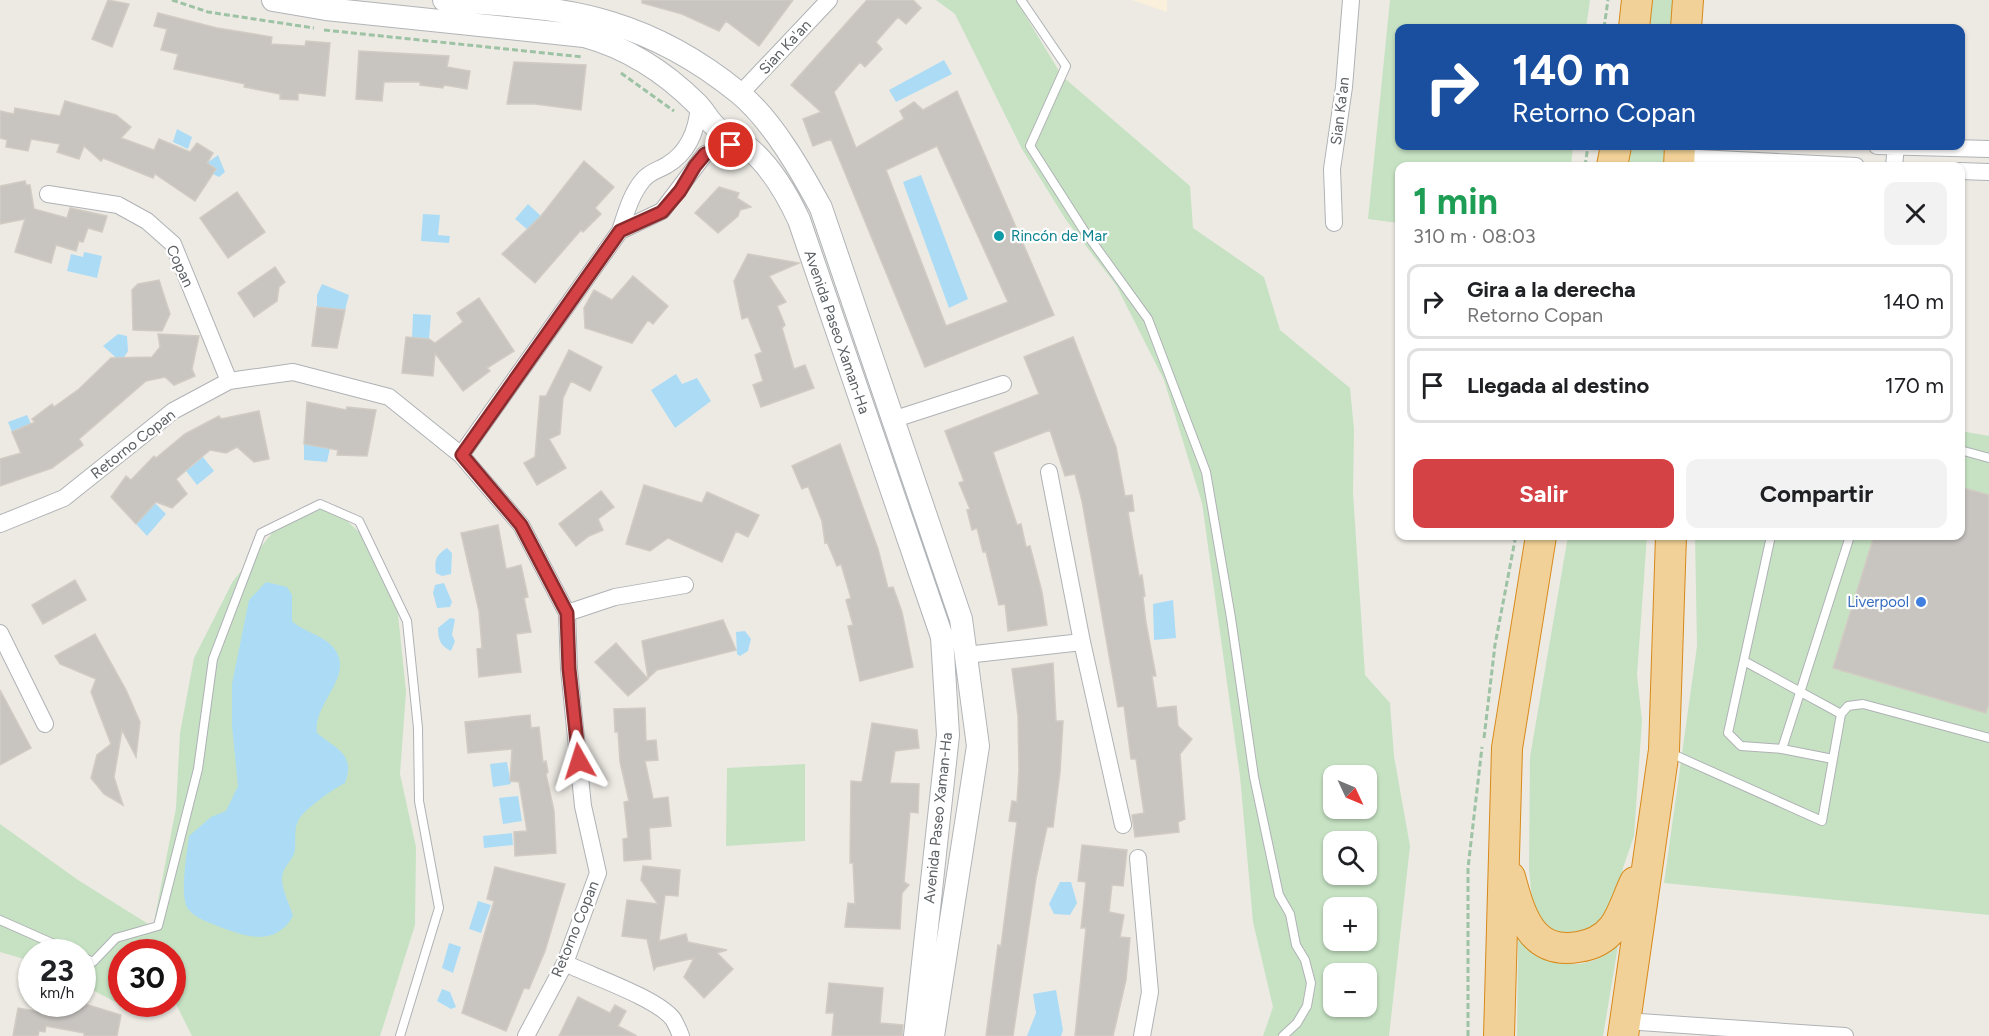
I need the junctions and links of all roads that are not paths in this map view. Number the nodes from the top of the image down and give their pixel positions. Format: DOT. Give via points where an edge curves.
graph roads {
  1 [pos="273,0"];
  2 [pos="444,0"];
  3 [pos="829,0"];
  4 [pos="1021,0"];
  5 [pos="1351,0"];
  6 [pos="1637,0"];
  7 [pos="1688,0"];
  8 [pos="1634,24"];
  9 [pos="1686,24"];
  10 [pos="666,44"];
  11 [pos="653,65"];
  12 [pos="740,94"];
  13 [pos="698,116"];
  14 [pos="742,143"];
  15 [pos="1965,148"];
  16 [pos="1989,149"];
  17 [pos="1679,156"];
  18 [pos="792,159"];
  19 [pos="1785,162"];
  20 [pos="1965,171"];
  21 [pos="771,172"];
  22 [pos="1989,172"];
  23 [pos="48,194"];
  24 [pos="1334,223"];
  25 [pos="620,231"];
  26 [pos="229,381"];
  27 [pos="1003,384"];
  28 [pos="892,420"];
  29 [pos="1965,451"];
  30 [pos="462,455"];
  31 [pos="1989,458"];
  32 [pos="1049,472"];
  33 [pos="0,524"];
  34 [pos="1540,540"];
  35 [pos="1555,540"];
  36 [pos="1656,540"];
  37 [pos="1671,540"];
  38 [pos="1770,540"];
  39 [pos="1849,540"];
  40 [pos="944,571"];
  41 [pos="921,576"];
  42 [pos="685,585"];
  43 [pos="567,613"];
  44 [pos="0,633"];
  45 [pos="1082,642"];
  46 [pos="1522,649"];
  47 [pos="966,655"];
  48 [pos="1744,661"];
  49 [pos="1800,694"];
  50 [pos="1841,714"];
  51 [pos="45,724"];
  52 [pos="1989,738"];
  53 [pos="1665,739"];
  54 [pos="1782,748"];
  55 [pos="946,756"];
  56 [pos="976,756"];
  57 [pos="1833,759"];
  58 [pos="1123,825"];
  59 [pos="1652,840"];
  60 [pos="1502,845"];
  61 [pos="1138,858"];
  62 [pos="0,920"];
  63 [pos="43,939"];
  64 [pos="96,959"];
  65 [pos="565,963"];
  66 [pos="1624,1028"];
  67 [pos="400,1036"];
  68 [pos="526,1036"];
  69 [pos="681,1036"];
  70 [pos="915,1036"];
  71 [pos="933,1036"];
  72 [pos="1142,1036"];
  73 [pos="1283,1036"];
  74 [pos="1499,1036"];
  75 [pos="1845,1036"];
  1 -- 11 [label="main road, Avenida Paseo Xaman-Ha" via="584,36 606,41"];
  2 -- 10 [label="main road, Avenida Paseo Xaman-Ha" via="591,18"];
  3 -- 12 [label="street, Sian Ka'an"];
  4 -- 73 [label="lane" via="1066,66 1030,146 1148,319 1206,472 1254,777 1279,895 1290,914 1296,945 1311,983 1307,1006"];
  5 -- 24 [label="street, Sian Ka'an" via="1332,169"];
  6 -- 8 [label="highway"];
  7 -- 9 [label="highway"];
  10 -- 11 [label="main road"];
  10 -- 12 [label="main road, Avenida Paseo Xaman-Ha"];
  11 -- 13 [label="main road, Avenida Paseo Xaman-Ha"];
  12 -- 18 [label="main road, Avenida Paseo Xaman-Ha"];
  13 -- 14 [label="main road, Avenida Paseo Xaman-Ha"];
  13 -- 25 [label="street" via="690,142 678,156 644,178"];
  14 -- 21 [label="main road, Avenida Paseo Xaman-Ha"];
  14 -- 25 [label="street" via="705,154 662,212"];
  15 -- 16 [label="street"];
  17 -- 19 [label="street"];
  18 -- 21 [label="main road"];
  18 -- 28 [label="main road, Avenida Paseo Xaman-Ha" via="821,208"];
  20 -- 22 [label="street"];
  21 -- 41 [label="main road, Avenida Paseo Xaman-Ha" via="799,220"];
  23 -- 26 [label="street, Copan" via="118,205 147,221 173,244"];
  25 -- 30 [label="street"];
  26 -- 30 [label="street, Retorno Copan" via="293,372 389,397"];
  26 -- 33 [label="street, Retorno Copan" via="173,411 64,498"];
  27 -- 28 [label="street"];
  28 -- 40 [label="main road, Avenida Paseo Xaman-Ha"];
  29 -- 31 [label="lane"];
  30 -- 43 [label="street, Retorno Copan" via="521,525"];
  32 -- 45 [label="street"];
  34 -- 46 [label="highway"];
  35 -- 46 [label="highway" via="1538,619"];
  36 -- 53 [label="highway" via="1654,700"];
  37 -- 53 [label="highway"];
  38 -- 48 [label="lane"];
  39 -- 49 [label="lane"];
  40 -- 41 [label="main road"];
  40 -- 47 [label="main road, Avenida Paseo Xaman-Ha" via="961,619"];
  41 -- 55 [label="main road, Avenida Paseo Xaman-Ha" via="942,637"];
  42 -- 43 [label="street" via="615,597"];
  43 -- 65 [label="street, Retorno Copan" via="584,806 598,873"];
  44 -- 51 [label="street"];
  45 -- 47 [label="street"];
  45 -- 58 [label="street"];
  46 -- 60 [label="highway" via="1507,748"];
  47 -- 56 [label="main road, Avenida Paseo Xaman-Ha"];
  48 -- 49 [label="lane"];
  48 -- 54 [label="lane" via="1728,733 1741,746"];
  49 -- 50 [label="lane"];
  49 -- 54 [label="lane"];
  50 -- 52 [label="lane" via="1848,705 1856,703"];
  50 -- 57 [label="lane"];
  53 -- 57 [label="lane" via="1822,821"];
  53 -- 59 [label="highway"];
  54 -- 57 [label="lane"];
  55 -- 56 [label="main road"];
  55 -- 70 [label="main road, Avenida Paseo Xaman-Ha"];
  56 -- 71 [label="main road, Avenida Paseo Xaman-Ha"];
  59 -- 60 [label="highway" via="1612,930 1592,944 1561,950 1533,936 1519,909"];
  59 -- 66 [label="highway"];
  60 -- 74 [label="highway"];
  61 -- 72 [label="street" via="1150,992"];
  62 -- 63 [label="lane"];
  64 -- 67 [label="lane" via="116,939 158,926 198,769 213,659 239,586 261,533 320,504 359,521 407,621 418,728 419,801 440,908"];
  65 -- 68 [label="street, Retorno Copan"];
  65 -- 69 [label="street" via="636,993 672,1018"];
  66 -- 75 [label="street"];
}
